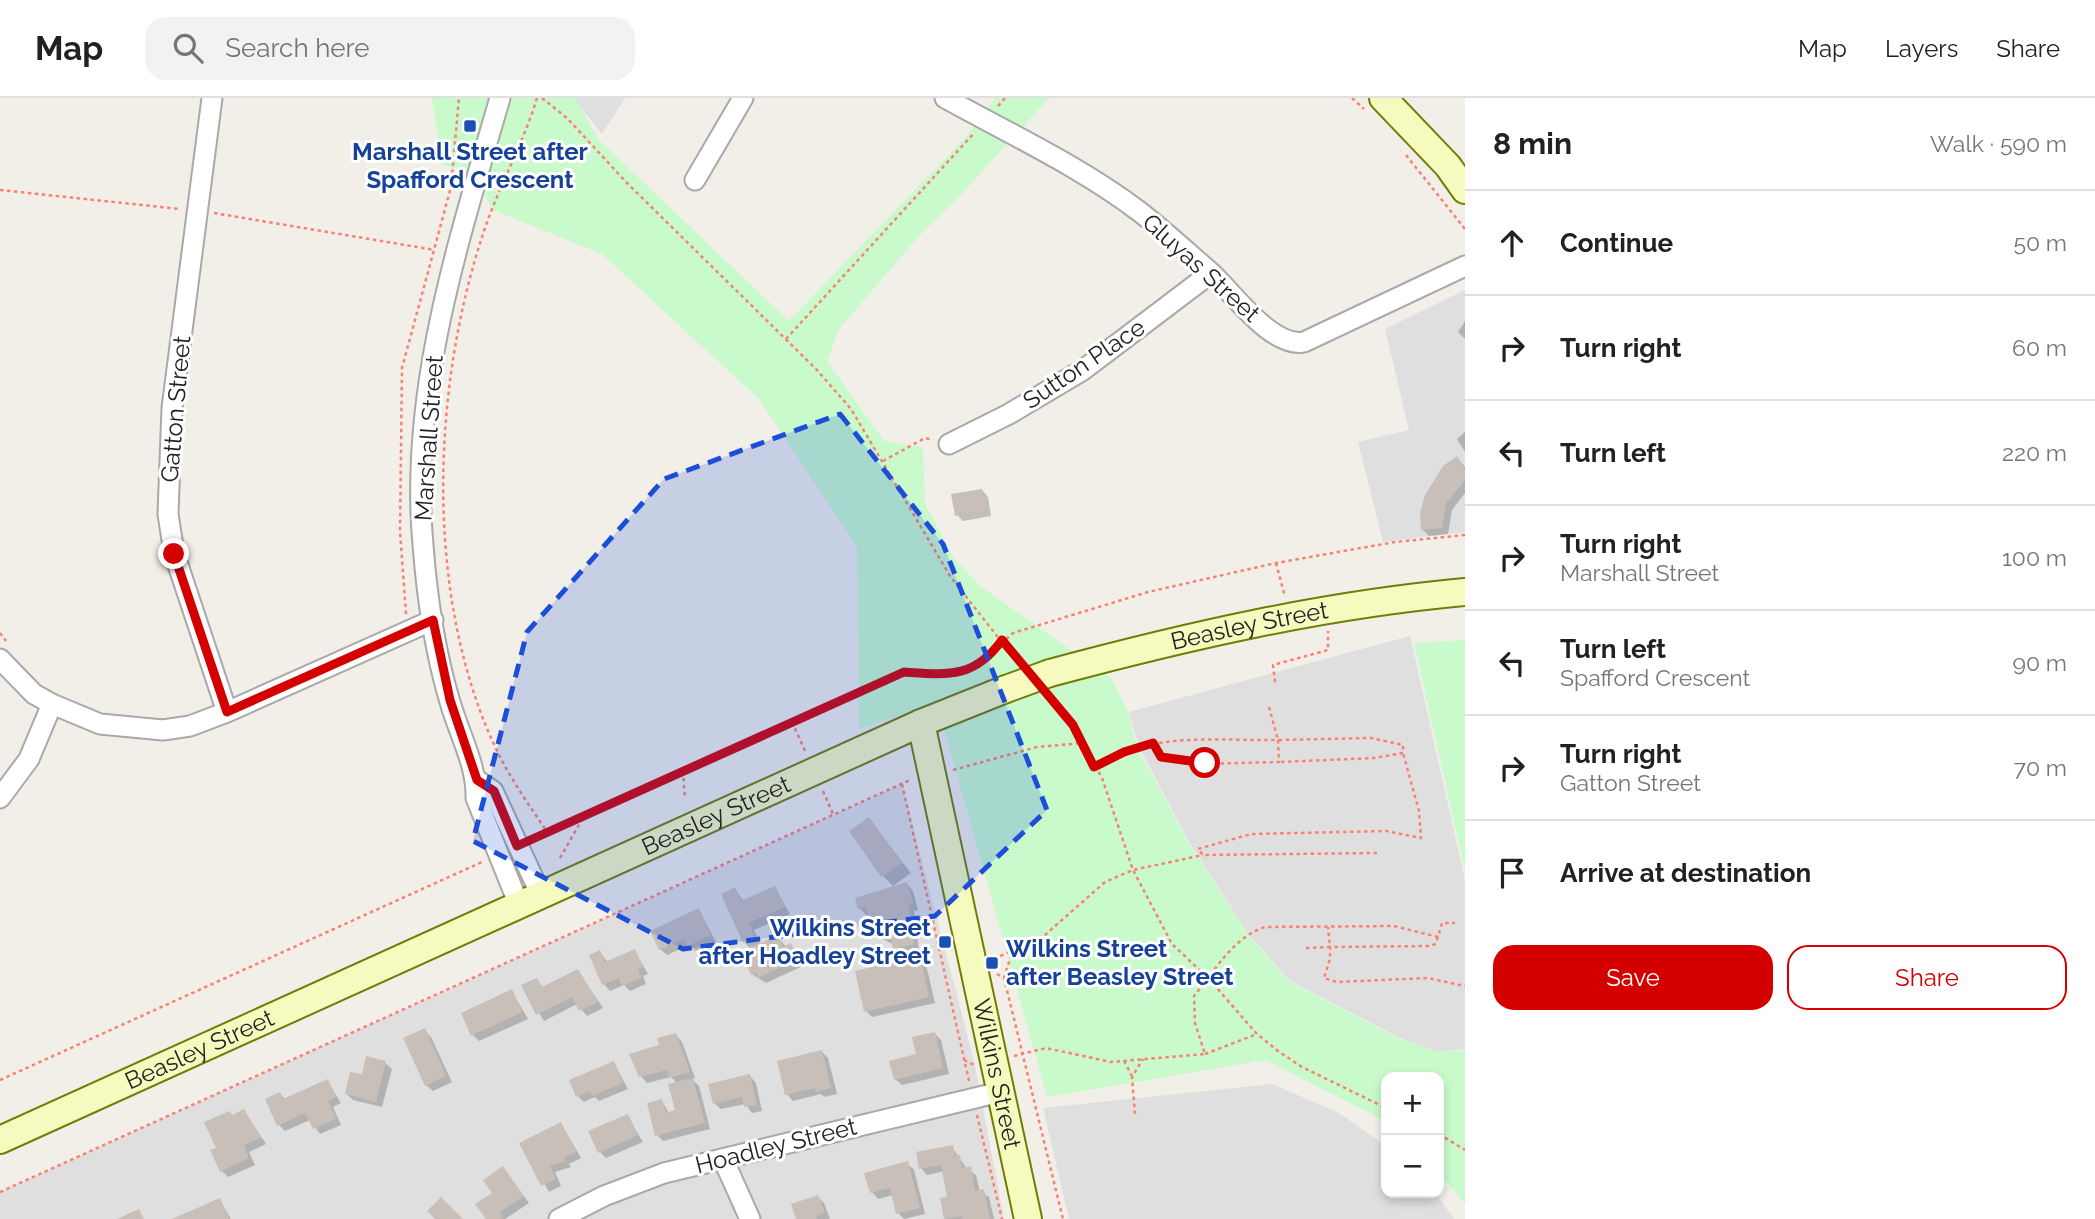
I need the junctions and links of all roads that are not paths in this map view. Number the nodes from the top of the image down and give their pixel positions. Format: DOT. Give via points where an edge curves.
graph roads {
  1 [pos="212,98"];
  2 [pos="500,98"];
  3 [pos="743,98"];
  4 [pos="945,98"];
  5 [pos="1375,104"];
  6 [pos="695,180"];
  7 [pos="1465,190"];
  8 [pos="1465,266"];
  9 [pos="1211,273"];
  10 [pos="950,444"];
  11 [pos="1465,592"];
  12 [pos="433,620"];
  13 [pos="4,651"];
  14 [pos="52,704"];
  15 [pos="227,712"];
  16 [pos="921,723"];
  17 [pos="477,780"];
  18 [pos="0,798"];
  19 [pos="530,900"];
  20 [pos="1000,1092"];
  21 [pos="0,1140"];
  22 [pos="723,1159"];
  23 [pos="559,1219"];
  24 [pos="750,1219"];
  25 [pos="1028,1219"];
  1 -- 15 [label="street, Gatton Street" via="173,408 168,514 174,554"];
  2 -- 12 [label="street, Marshall Street" via="467,254 437,334 427,395 421,472 423,544"];
  3 -- 6 [label="street"];
  4 -- 9 [label="street, Gluyas Street" via="1139,211"];
  5 -- 7 [label="main road" via="1448,166"];
  8 -- 9 [label="street, Gluyas Street" via="1292,344 1271,332"];
  9 -- 10 [label="street, Sutton Place" via="1083,370"];
  11 -- 16 [label="main road, Beasley Street" via="1274,618 1188,636 1031,680"];
  12 -- 15 [label="street"];
  12 -- 17 [label="street, Marshall Street" via="450,700"];
  13 -- 14 [label="street" via="34,694"];
  14 -- 15 [label="street" via="100,724 134,729 190,726"];
  14 -- 18 [label="street" via="29,759"];
  16 -- 19 [label="main road, Beasley Street"];
  16 -- 20 [label="main road, Wilkins Street"];
  17 -- 19 [label="street, Marshall Street" via="476,798 499,855"];
  17 -- 19 [label="street, Marshall Street" via="494,791 517,846"];
  19 -- 21 [label="main road, Beasley Street"];
  20 -- 22 [label="street, Hoadley Street"];
  20 -- 25 [label="main road, Wilkins Street"];
  22 -- 23 [label="street, Hoadley Street" via="664,1173"];
  22 -- 24 [label="street"];
}
